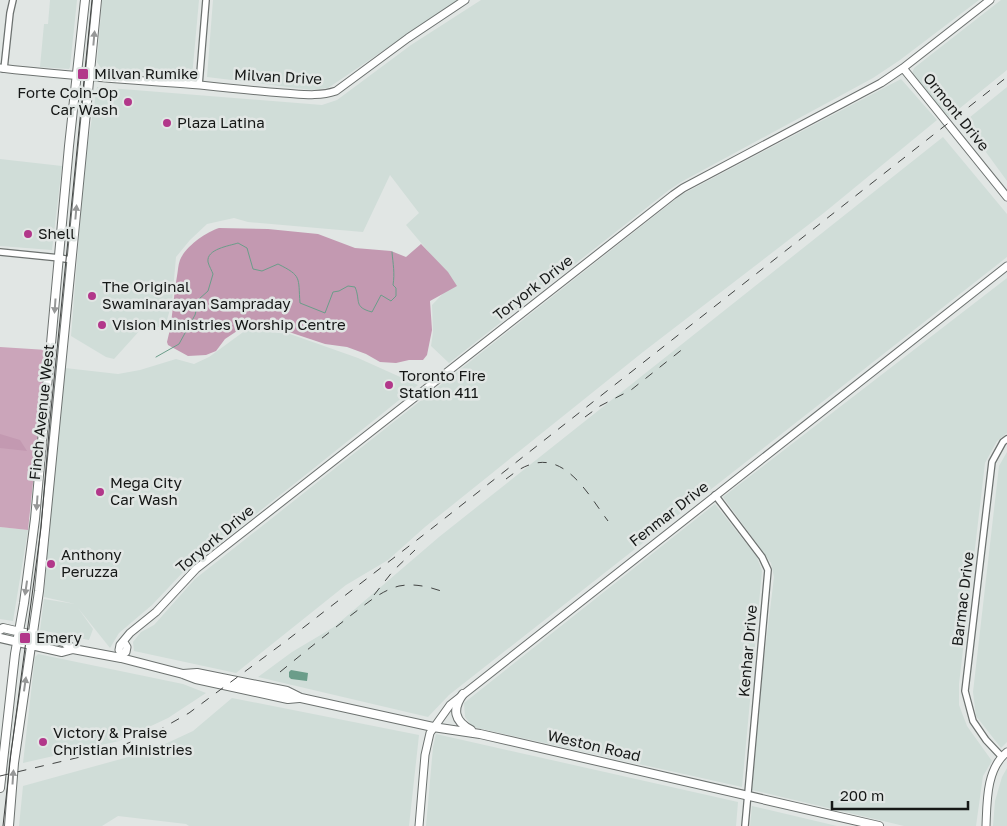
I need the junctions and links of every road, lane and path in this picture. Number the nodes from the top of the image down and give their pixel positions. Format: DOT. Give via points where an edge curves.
graph roads {
  1 [pos="14,0"];
  2 [pos="85,0"];
  3 [pos="96,0"];
  4 [pos="206,0"];
  5 [pos="465,0"];
  6 [pos="990,0"];
  7 [pos="903,68"];
  8 [pos="2,69"];
  9 [pos="76,75"];
  10 [pos="90,76"];
  11 [pos="199,85"];
  12 [pos="1007,196"];
  13 [pos="0,252"];
  14 [pos="60,258"];
  15 [pos="71,260"];
  16 [pos="1007,266"];
  17 [pos="1007,439"];
  18 [pos="715,495"];
  19 [pos="0,630"];
  20 [pos="20,633"];
  21 [pos="33,636"];
  22 [pos="0,638"];
  23 [pos="17,642"];
  24 [pos="31,646"];
  25 [pos="73,649"];
  26 [pos="122,657"];
  27 [pos="463,694"];
  28 [pos="433,727"];
  29 [pos="480,734"];
  30 [pos="1004,754"];
  31 [pos="0,788"];
  32 [pos="747,796"];
  33 [pos="9,826"];
  34 [pos="419,826"];
  35 [pos="744,826"];
  36 [pos="880,826"];
  37 [pos="986,826"];
  1 -- 8 [label="street"];
  2 -- 9 [label="main road, Finch Avenue West"];
  10 -- 3 [label="main road, Finch Avenue West, one-way"];
  4 -- 11 [label="street"];
  5 -- 11 [label="street, Milvan Drive" via="336,91 315,96"];
  6 -- 7 [label="street, Toryork Drive"];
  7 -- 12 [label="street, Ormont Drive"];
  7 -- 26 [label="street, Toryork Drive" via="673,195 196,569 156,612 130,633 124,642 126,652"];
  8 -- 9 [label="street, Milvan Drive"];
  9 -- 10 [label="street, Milvan Drive"];
  9 -- 14 [label="main road, Finch Avenue West"];
  10 -- 11 [label="street, Milvan Drive"];
  15 -- 10 [label="main road, Finch Avenue West, one-way"];
  13 -- 14 [label="street"];
  14 -- 15 [label="street"];
  14 -- 20 [label="main road, Finch Avenue West, one-way" via="35,519"];
  15 -- 21 [label="main road, Finch Avenue West"];
  16 -- 18 [label="street, Fenmar Drive"];
  17 -- 30 [label="street, Barmac Drive" via="992,462 965,692 973,720 986,740"];
  18 -- 27 [label="street, Fenmar Drive"];
  18 -- 32 [label="street, Kenhar Drive" via="762,556 768,570"];
  19 -- 20 [label="main road, Weston Road"];
  20 -- 21 [label="main road, Weston Road"];
  20 -- 23 [label="main road, Finch Avenue West"];
  21 -- 24 [label="main road, Finch Avenue West"];
  21 -- 25 [label="main road, Weston Road" via="64,642"];
  22 -- 23 [label="main road, Weston Road"];
  23 -- 24 [label="main road, Weston Road"];
  23 -- 31 [label="main road, Finch Avenue West"];
  24 -- 25 [label="main road, Weston Road" via="62,652"];
  33 -- 24 [label="main road, Finch Avenue West, one-way" via="14,763"];
  25 -- 26 [label="main road, Weston Road"];
  26 -- 28 [label="main road, Weston Road" via="196,679"];
  27 -- 28 [label="street, Fenmar Drive"];
  27 -- 29 [label="main road" via="456,706 458,719"];
  28 -- 29 [label="main road, Weston Road"];
  28 -- 34 [label="street, Fenmar Drive" via="425,755"];
  29 -- 32 [label="main road, Weston Road"];
  30 -- 37 [label="street" via="988,791"];
  32 -- 35 [label="street, Kenhar Drive"];
  32 -- 36 [label="main road, Weston Road"];
}
